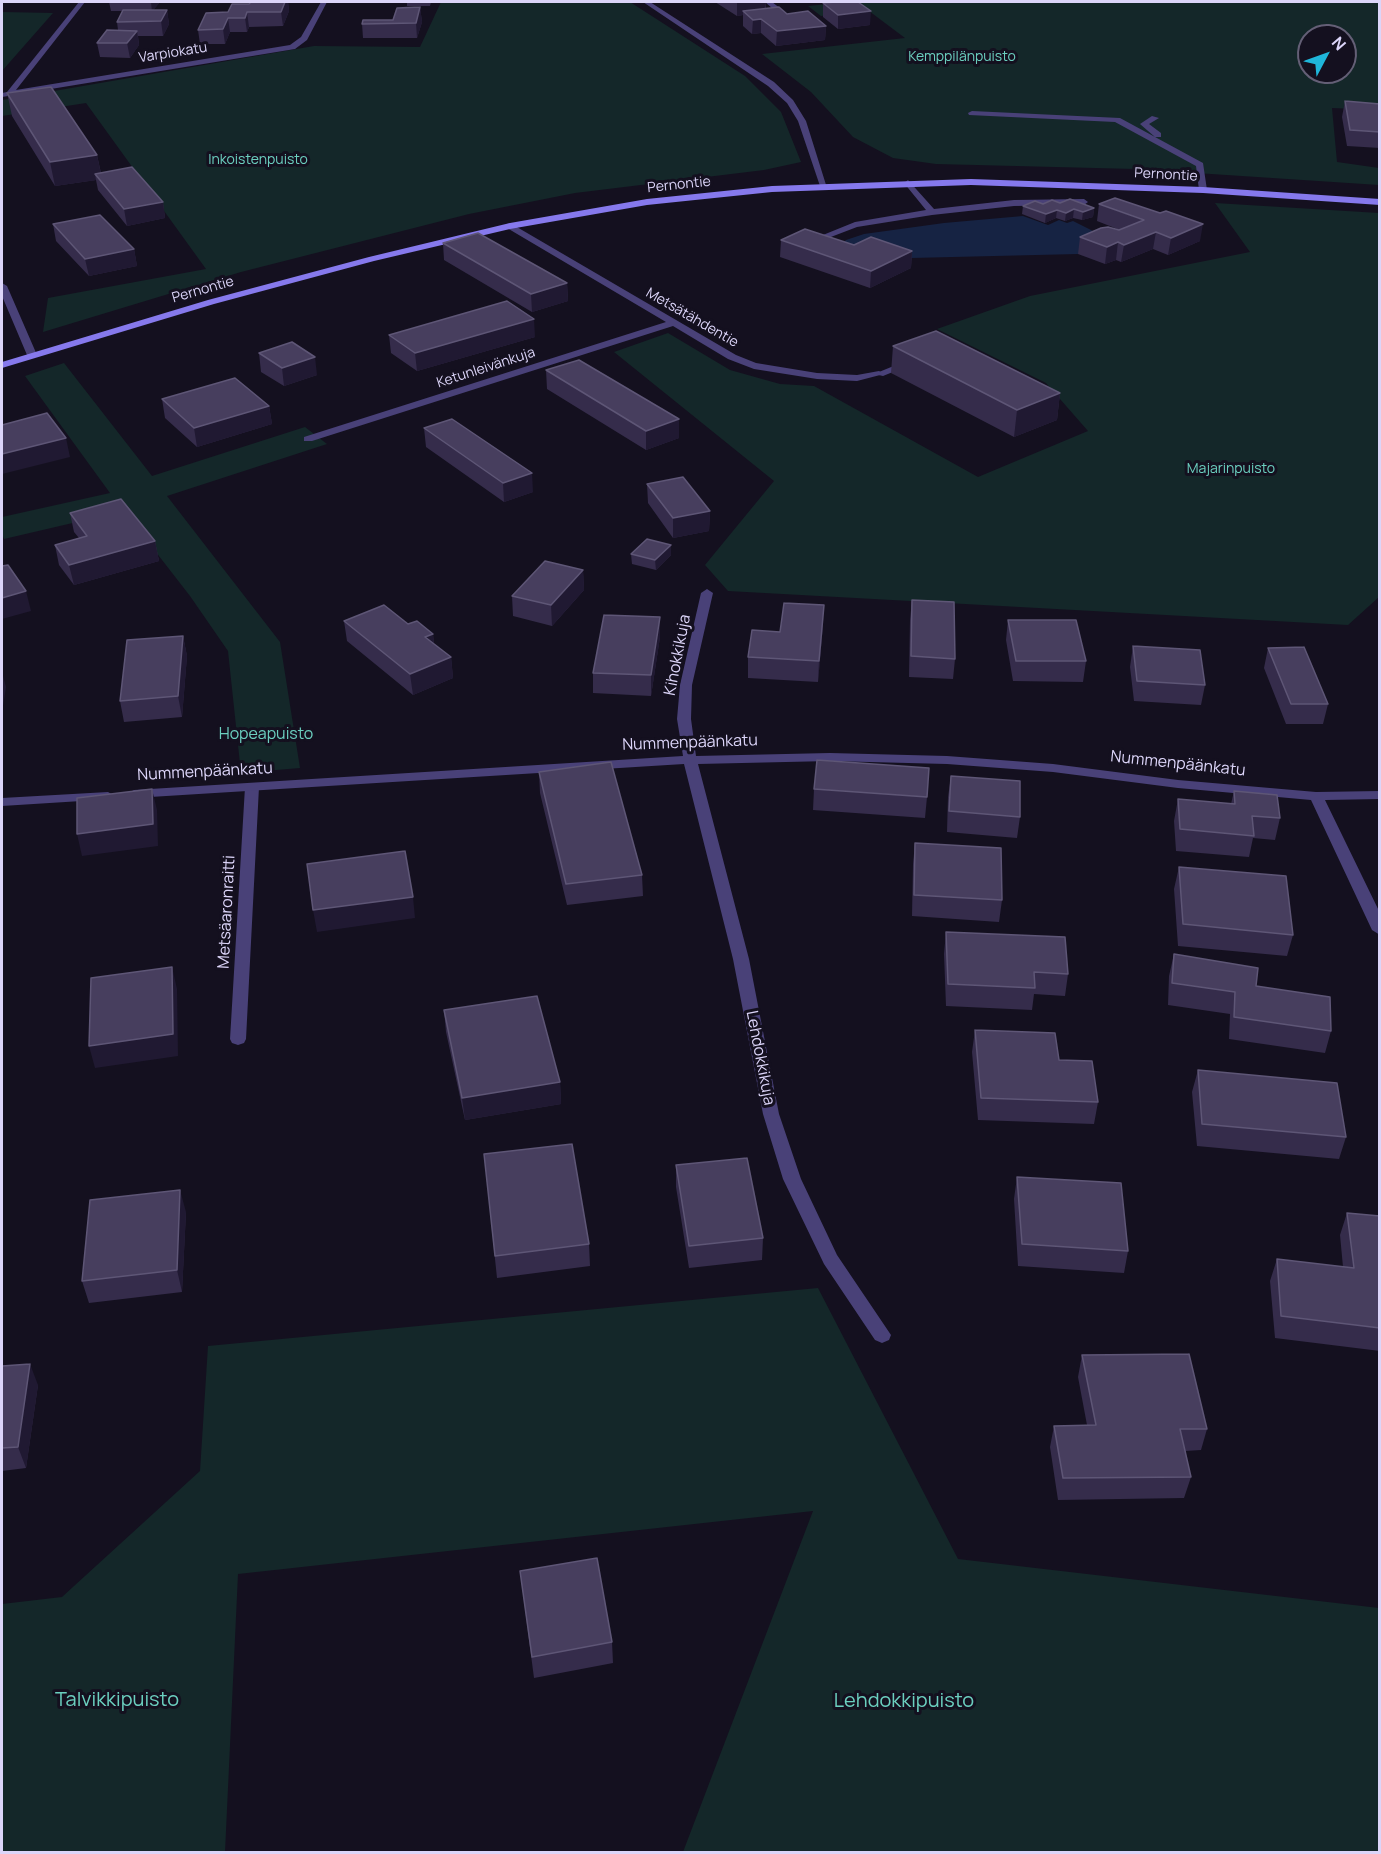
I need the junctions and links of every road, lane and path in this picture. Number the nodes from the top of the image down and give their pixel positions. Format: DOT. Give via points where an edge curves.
graph roads {
  1 [pos="82,2"];
  2 [pos="324,2"];
  3 [pos="646,2"];
  4 [pos="768,2"];
  5 [pos="790,19"];
  6 [pos="5,94"];
  7 [pos="972,113"];
  8 [pos="1155,118"];
  9 [pos="1200,165"];
  10 [pos="908,183"];
  11 [pos="824,186"];
  12 [pos="1203,190"];
  13 [pos="1084,202"];
  14 [pos="1380,202"];
  15 [pos="932,212"];
  16 [pos="510,226"];
  17 [pos="823,237"];
  18 [pos="2,286"];
  19 [pos="672,323"];
  20 [pos="32,355"];
  21 [pos="919,360"];
  22 [pos="2,365"];
  23 [pos="308,439"];
  24 [pos="707,593"];
  25 [pos="690,760"];
  26 [pos="252,787"];
  27 [pos="1380,795"];
  28 [pos="1316,796"];
  29 [pos="2,802"];
  30 [pos="1380,930"];
  31 [pos="238,1039"];
  32 [pos="882,1335"];
  1 -- 6 [label="street"];
  2 -- 6 [label="street, Varpiokatu" via="304,38 292,47"];
  3 -- 11 [label="street" via="771,84 790,102 802,121"];
  4 -- 5 [label="street"];
  7 -- 9 [label="street" via="1117,120"];
  8 -- 9 [label="street" via="1144,124"];
  9 -- 12 [label="street"];
  10 -- 11 [label="street, Pernontie"];
  10 -- 12 [label="street, Pernontie"];
  10 -- 15 [label="street"];
  11 -- 16 [label="street, Pernontie" via="647,202"];
  12 -- 14 [label="street, Pernontie"];
  13 -- 15 [label="street" via="1014,203"];
  15 -- 17 [label="street" via="855,225"];
  16 -- 19 [label="street, Metsätähdentie"];
  16 -- 20 [label="street, Pernontie" via="211,302"];
  18 -- 20 [label="street"];
  19 -- 21 [label="street, Metsätähdentie" via="754,366 817,376 857,378"];
  19 -- 23 [label="street, Ketunleivänkuja"];
  20 -- 22 [label="street, Pernontie"];
  24 -- 25 [label="street, Kihokkikuja" via="686,685 684,718"];
  25 -- 26 [label="street, Nummenpäänkatu"];
  25 -- 28 [label="street, Nummenpäänkatu" via="947,760"];
  25 -- 32 [label="street, Lehdokkikuja" via="741,959 771,1114 792,1179 830,1259"];
  26 -- 29 [label="street, Nummenpäänkatu"];
  26 -- 31 [label="street, Metsäaronraitti"];
  27 -- 28 [label="street, Nummenpäänkatu"];
  28 -- 30 [label="street"];
}
